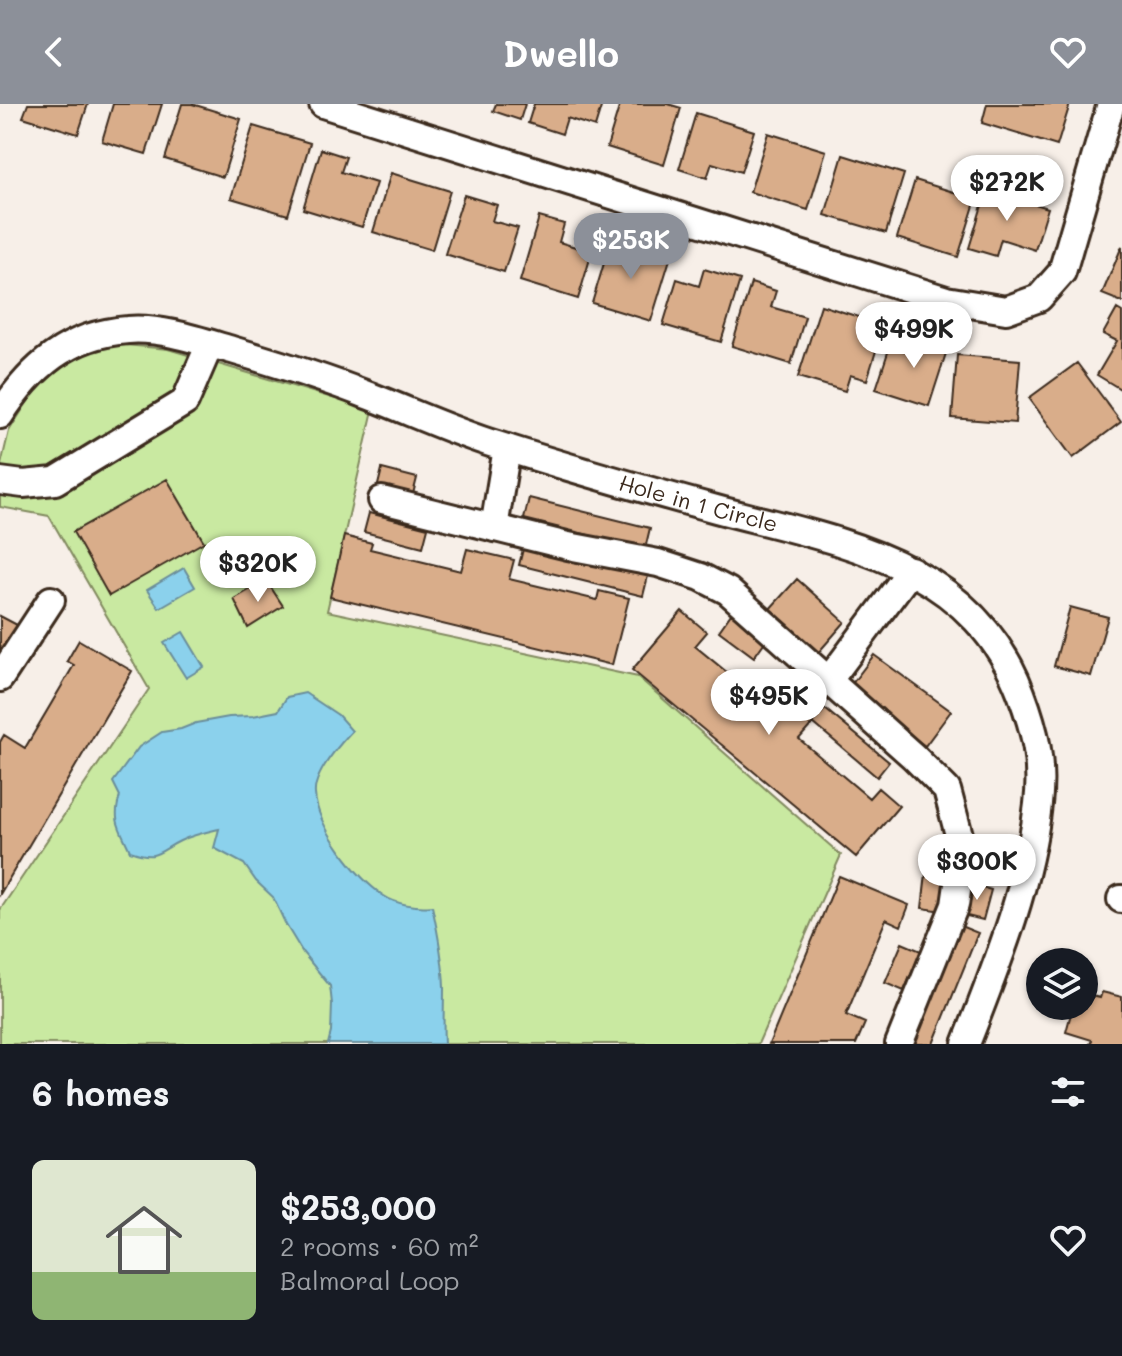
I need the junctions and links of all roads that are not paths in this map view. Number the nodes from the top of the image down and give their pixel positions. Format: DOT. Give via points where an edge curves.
graph roads {
  1 [pos="323,104"];
  2 [pos="1111,104"];
  3 [pos="210,344"];
  4 [pos="0,415"];
  5 [pos="507,448"];
  6 [pos="0,481"];
  7 [pos="382,500"];
  8 [pos="494,528"];
  9 [pos="911,570"];
  10 [pos="51,600"];
  11 [pos="0,678"];
  12 [pos="829,680"];
  13 [pos="899,1044"];
  14 [pos="966,1044"];
  1 -- 2 [label="street" via="946,300 1006,310 1039,298 1062,272"];
  3 -- 4 [label="street, Hole in 1 Circle" via="132,329 78,341 34,370"];
  3 -- 5 [label="street, Hole in 1 Circle" via="307,373"];
  3 -- 6 [label="street" via="185,402 55,481"];
  5 -- 8 [label="street"];
  5 -- 9 [label="street, Hole in 1 Circle" via="861,548"];
  7 -- 8 [label="street"];
  8 -- 12 [label="street" via="701,577 728,591"];
  9 -- 12 [label="street"];
  9 -- 14 [label="street, Hole in 1 Circle" via="948,594 986,630 1014,676 1038,751 1038,804 1029,854"];
  10 -- 11 [label="street"];
  12 -- 13 [label="street" via="947,790 963,850 955,905"];
}
